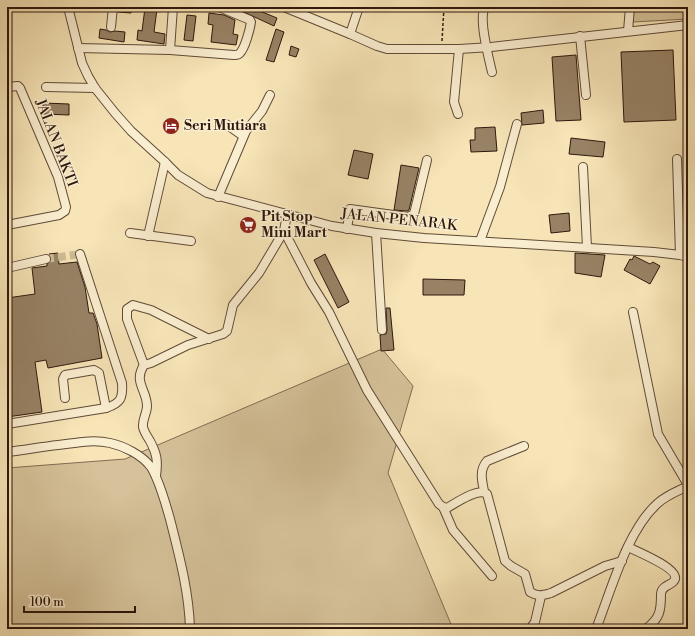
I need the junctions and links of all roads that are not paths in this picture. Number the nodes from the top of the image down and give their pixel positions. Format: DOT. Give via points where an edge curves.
graph roads {
  1 [pos="68,7"];
  2 [pos="113,7"];
  3 [pos="173,7"];
  4 [pos="219,7"];
  5 [pos="284,7"];
  6 [pos="359,7"];
  7 [pos="485,7"];
  8 [pos="630,7"];
  9 [pos="299,10"];
  10 [pos="688,25"];
  11 [pos="111,27"];
  12 [pos="628,31"];
  13 [pos="350,34"];
  14 [pos="580,36"];
  15 [pos="486,47"];
  16 [pos="78,48"];
  17 [pos="459,49"];
  18 [pos="170,50"];
  19 [pos="492,72"];
  20 [pos="7,87"];
  21 [pos="46,87"];
  22 [pos="95,88"];
  23 [pos="270,94"];
  24 [pos="586,95"];
  25 [pos="458,114"];
  26 [pos="226,124"];
  27 [pos="517,124"];
  28 [pos="243,136"];
  29 [pos="677,159"];
  30 [pos="427,160"];
  31 [pos="164,162"];
  32 [pos="583,167"];
  33 [pos="218,197"];
  34 [pos="287,214"];
  35 [pos="7,225"];
  36 [pos="347,229"];
  37 [pos="284,231"];
  38 [pos="130,233"];
  39 [pos="376,233"];
  40 [pos="148,236"];
  41 [pos="191,241"];
  42 [pos="480,241"];
  43 [pos="587,248"];
  44 [pos="80,254"];
  45 [pos="684,256"];
  46 [pos="46,259"];
  47 [pos="7,268"];
  48 [pos="633,312"];
  49 [pos="382,330"];
  50 [pos="209,339"];
  51 [pos="144,365"];
  52 [pos="65,398"];
  53 [pos="106,408"];
  54 [pos="7,424"];
  55 [pos="524,446"];
  56 [pos="7,452"];
  57 [pos="156,476"];
  58 [pos="688,486"];
  59 [pos="484,491"];
  60 [pos="443,507"];
  61 [pos="628,546"];
  62 [pos="622,561"];
  63 [pos="492,576"];
  64 [pos="541,596"];
  65 [pos="190,629"];
  66 [pos="530,629"];
  67 [pos="596,629"];
  68 [pos="646,629"];
  1 -- 16 [label="street, JALAN PENARAK"];
  2 -- 11 [label="street"];
  3 -- 18 [label="street"];
  4 -- 18 [label="street" via="251,22 241,53 234,56"];
  5 -- 9 [label="street"];
  6 -- 13 [label="street"];
  7 -- 15 [label="street" via="483,22"];
  8 -- 12 [label="street"];
  9 -- 13 [label="street"];
  10 -- 12 [label="street"];
  12 -- 14 [label="street"];
  13 -- 17 [label="street" via="387,49"];
  14 -- 15 [label="street"];
  14 -- 24 [label="street"];
  15 -- 17 [label="street"];
  15 -- 19 [label="street"];
  16 -- 18 [label="street"];
  16 -- 22 [label="street, JALAN PENARAK" via="82,63"];
  17 -- 25 [label="street" via="454,102"];
  20 -- 35 [label="street, JALAN BAKTI" via="20,88 58,177 66,207 65,211 59,214"];
  21 -- 22 [label="street"];
  22 -- 31 [label="street, JALAN PENARAK" via="127,126"];
  23 -- 28 [label="street" via="262,111"];
  26 -- 28 [label="street"];
  27 -- 42 [label="street" via="500,187"];
  28 -- 33 [label="street"];
  29 -- 45 [label="street"];
  30 -- 36 [label="street" via="414,214 408,217 350,209"];
  31 -- 33 [label="street, JALAN PENARAK" via="196,187"];
  31 -- 40 [label="street"];
  32 -- 43 [label="street"];
  33 -- 34 [label="street, JALAN PENARAK"];
  34 -- 36 [label="street, JALAN PENARAK"];
  34 -- 37 [label="street"];
  36 -- 39 [label="street, JALAN PENARAK"];
  37 -- 50 [label="street" via="259,274 234,305 227,331"];
  37 -- 60 [label="street" via="329,312 367,390"];
  38 -- 40 [label="street"];
  39 -- 42 [label="street, JALAN PENARAK"];
  39 -- 49 [label="street"];
  40 -- 41 [label="street"];
  42 -- 43 [label="street, JALAN PENARAK"];
  43 -- 45 [label="street, JALAN PENARAK"];
  44 -- 53 [label="street" via="122,383 123,394 120,400 116,405"];
  46 -- 47 [label="street"];
  48 -- 58 [label="street" via="658,434"];
  50 -- 51 [label="street" via="188,345"];
  50 -- 51 [label="street" via="151,310 133,305 127,309 127,319"];
  51 -- 57 [label="street" via="140,371 142,389 147,400 143,426 157,457"];
  52 -- 53 [label="street" via="65,375 94,370 99,373"];
  53 -- 54 [label="street"];
  55 -- 59 [label="street" via="487,461 482,474"];
  56 -- 57 [label="street" via="79,442 108,442 120,445 142,458"];
  57 -- 65 [label="street" via="179,553 187,593"];
  58 -- 61 [label="street" via="658,502 642,520"];
  59 -- 60 [label="street" via="477,491 447,508"];
  59 -- 64 [label="street" via="505,561 524,574 530,592"];
  60 -- 63 [label="street" via="453,530"];
  61 -- 62 [label="street"];
  61 -- 68 [label="street" via="663,564 675,577 661,592 660,612 655,622"];
  62 -- 64 [label="street" via="605,566"];
  62 -- 67 [label="street"];
  64 -- 66 [label="street" via="535,622"];
}
